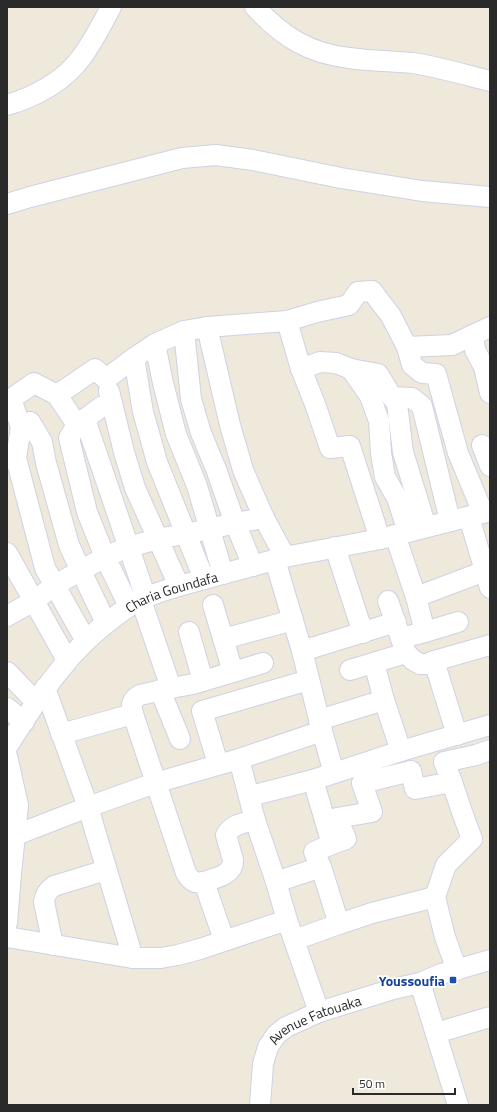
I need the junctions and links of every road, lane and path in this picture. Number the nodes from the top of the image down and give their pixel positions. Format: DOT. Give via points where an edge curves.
graph roads {
  1 [pos="111,7"];
  2 [pos="255,7"];
  3 [pos="490,81"];
  4 [pos="7,105"];
  5 [pos="490,197"];
  6 [pos="7,204"];
  7 [pos="287,321"];
  8 [pos="207,327"];
  9 [pos="184,331"];
  10 [pos="481,331"];
  11 [pos="156,344"];
  12 [pos="406,347"];
  13 [pos="134,358"];
  14 [pos="301,369"];
  15 [pos="351,369"];
  16 [pos="106,379"];
  17 [pos="490,393"];
  18 [pos="57,395"];
  19 [pos="392,397"];
  20 [pos="112,403"];
  21 [pos="81,422"];
  22 [pos="21,427"];
  23 [pos="482,445"];
  24 [pos="12,458"];
  25 [pos="490,466"];
  26 [pos="473,515"];
  27 [pos="264,518"];
  28 [pos="235,522"];
  29 [pos="426,527"];
  30 [pos="210,529"];
  31 [pos="186,533"];
  32 [pos="394,535"];
  33 [pos="158,538"];
  34 [pos="128,547"];
  35 [pos="335,547"];
  36 [pos="7,553"];
  37 [pos="105,557"];
  38 [pos="280,558"];
  39 [pos="253,566"];
  40 [pos="81,571"];
  41 [pos="223,574"];
  42 [pos="204,580"];
  43 [pos="487,580"];
  44 [pos="55,585"];
  45 [pos="179,586"];
  46 [pos="416,597"];
  47 [pos="34,601"];
  48 [pos="139,601"];
  49 [pos="388,601"];
  50 [pos="213,605"];
  51 [pos="7,616"];
  52 [pos="293,620"];
  53 [pos="458,622"];
  54 [pos="106,623"];
  55 [pos="189,632"];
  56 [pos="425,632"];
  57 [pos="363,633"];
  58 [pos="401,638"];
  59 [pos="223,639"];
  60 [pos="86,641"];
  61 [pos="490,645"];
  62 [pos="302,651"];
  63 [pos="67,660"];
  64 [pos="434,661"];
  65 [pos="263,663"];
  66 [pos="374,663"];
  67 [pos="350,670"];
  68 [pos="7,672"];
  69 [pos="233,672"];
  70 [pos="309,680"];
  71 [pos="198,682"];
  72 [pos="166,689"];
  73 [pos="41,695"];
  74 [pos="384,700"];
  75 [pos="7,708"];
  76 [pos="202,711"];
  77 [pos="133,714"];
  78 [pos="24,722"];
  79 [pos="490,725"];
  80 [pos="320,726"];
  81 [pos="61,734"];
  82 [pos="457,735"];
  83 [pos="180,740"];
  84 [pos="7,747"];
  85 [pos="490,750"];
  86 [pos="401,751"];
  87 [pos="7,756"];
  88 [pos="239,759"];
  89 [pos="218,764"];
  90 [pos="334,773"];
  91 [pos="313,780"];
  92 [pos="452,782"];
  93 [pos="155,783"];
  94 [pos="250,796"];
  95 [pos="88,807"];
  96 [pos="256,820"];
  97 [pos="16,834"];
  98 [pos="332,844"];
  99 [pos="321,867"];
  100 [pos="106,870"];
  101 [pos="204,882"];
  102 [pos="276,882"];
  103 [pos="435,897"];
  104 [pos="287,920"];
  105 [pos="7,923"];
  106 [pos="339,924"];
  107 [pos="7,937"];
  108 [pos="224,940"];
  109 [pos="294,940"];
  110 [pos="53,945"];
  111 [pos="133,958"];
  112 [pos="490,960"];
  113 [pos="456,970"];
  114 [pos="420,983"];
  115 [pos="319,1012"];
  116 [pos="490,1017"];
  117 [pos="436,1033"];
  118 [pos="260,1105"];
  119 [pos="458,1105"];
  1 -- 4 [label="street" via="91,43 70,70 41,91"];
  2 -- 3 [label="street" via="281,32 317,51 348,58 413,63"];
  5 -- 6 [label="street" via="422,191 253,160 216,156 182,158"];
  7 -- 8 [label="street"];
  7 -- 12 [label="street" via="349,306 358,292 372,291 391,316"];
  7 -- 14 [label="street"];
  8 -- 9 [label="street"];
  8 -- 27 [label="street" via="243,470"];
  9 -- 11 [label="street"];
  9 -- 28 [label="street" via="191,399 201,433"];
  10 -- 12 [label="street" via="452,345"];
  10 -- 17 [label="street" via="475,350 484,367"];
  11 -- 13 [label="street"];
  11 -- 30 [label="street" via="162,383 176,434 197,486"];
  12 -- 26 [label="street" via="412,365 422,374 436,374"];
  13 -- 16 [label="street"];
  13 -- 31 [label="street" via="143,412 157,462"];
  14 -- 15 [label="street" via="320,362 336,363"];
  14 -- 32 [label="street" via="330,448 350,446"];
  15 -- 19 [label="street" via="378,374"];
  15 -- 32 [label="street" via="370,396 379,421 381,453 386,476 397,498"];
  16 -- 18 [label="street" via="95,369"];
  16 -- 20 [label="street"];
  18 -- 21 [label="street"];
  18 -- 22 [label="street" via="34,383 11,399"];
  19 -- 26 [label="street" via="412,398 422,406"];
  19 -- 29 [label="street" via="397,404 403,452"];
  20 -- 21 [label="street" via="101,407"];
  20 -- 33 [label="street" via="135,488"];
  21 -- 34 [label="street"];
  21 -- 37 [label="street" via="69,438 87,512"];
  22 -- 24 [label="street"];
  22 -- 40 [label="street" via="30,422 42,442 69,545"];
  23 -- 25 [label="street"];
  24 -- 44 [label="street" via="45,568"];
  26 -- 29 [label="street, Charia Goundafa"];
  26 -- 43 [label="street"];
  27 -- 28 [label="street"];
  27 -- 38 [label="street"];
  28 -- 30 [label="street"];
  28 -- 39 [label="street"];
  29 -- 32 [label="street, Charia Goundafa"];
  30 -- 31 [label="street"];
  30 -- 41 [label="street"];
  31 -- 33 [label="street"];
  31 -- 42 [label="street"];
  32 -- 35 [label="street, Charia Goundafa"];
  32 -- 46 [label="street"];
  33 -- 34 [label="street"];
  33 -- 45 [label="street"];
  34 -- 37 [label="street"];
  34 -- 48 [label="street"];
  35 -- 38 [label="street, Charia Goundafa"];
  35 -- 57 [label="street"];
  36 -- 47 [label="street"];
  37 -- 40 [label="street"];
  37 -- 48 [label="street"];
  38 -- 39 [label="street, Charia Goundafa"];
  38 -- 52 [label="street"];
  39 -- 41 [label="street, Charia Goundafa"];
  40 -- 44 [label="street"];
  40 -- 54 [label="street"];
  41 -- 42 [label="street, Charia Goundafa"];
  42 -- 45 [label="street, Charia Goundafa"];
  43 -- 46 [label="street"];
  44 -- 47 [label="street"];
  44 -- 60 [label="street"];
  45 -- 48 [label="street, Charia Goundafa"];
  46 -- 56 [label="street"];
  47 -- 51 [label="street"];
  47 -- 63 [label="street"];
  48 -- 54 [label="street, Charia Goundafa"];
  48 -- 72 [label="street"];
  49 -- 58 [label="street"];
  50 -- 59 [label="street"];
  52 -- 59 [label="street"];
  52 -- 62 [label="street"];
  53 -- 56 [label="street"];
  54 -- 60 [label="street, Charia Goundafa"];
  55 -- 71 [label="street"];
  56 -- 58 [label="street"];
  57 -- 58 [label="street"];
  57 -- 62 [label="street"];
  58 -- 64 [label="street" via="413,660 420,664"];
  58 -- 66 [label="street"];
  59 -- 69 [label="street"];
  60 -- 63 [label="street, Charia Goundafa"];
  61 -- 64 [label="street"];
  62 -- 70 [label="street"];
  63 -- 73 [label="street, Charia Goundafa"];
  64 -- 82 [label="street"];
  65 -- 69 [label="street"];
  66 -- 67 [label="street"];
  66 -- 74 [label="street"];
  68 -- 73 [label="street"];
  69 -- 71 [label="street"];
  70 -- 76 [label="street"];
  70 -- 80 [label="street"];
  71 -- 72 [label="street"];
  71 -- 76 [label="street"];
  72 -- 77 [label="street" via="135,697 131,705"];
  72 -- 83 [label="street"];
  73 -- 78 [label="street, Charia Goundafa"];
  73 -- 81 [label="street"];
  74 -- 80 [label="street"];
  74 -- 86 [label="street"];
  75 -- 78 [label="street"];
  76 -- 89 [label="street"];
  77 -- 81 [label="street"];
  77 -- 93 [label="street"];
  78 -- 84 [label="street, Charia Goundafa"];
  79 -- 82 [label="street"];
  80 -- 88 [label="street"];
  80 -- 90 [label="street"];
  81 -- 95 [label="street"];
  82 -- 86 [label="street"];
  85 -- 92 [label="street" via="444,762"];
  86 -- 90 [label="street"];
  87 -- 97 [label="street" via="18,806"];
  88 -- 89 [label="street"];
  88 -- 94 [label="street"];
  89 -- 93 [label="street"];
  90 -- 91 [label="street"];
  91 -- 94 [label="street"];
  91 -- 98 [label="street"];
  92 -- 98 [label="street" via="415,788 411,771 362,784 372,812 337,818 346,839"];
  92 -- 103 [label="street" via="472,839 446,865"];
  93 -- 95 [label="street"];
  93 -- 101 [label="street" via="186,873 195,882"];
  94 -- 96 [label="street"];
  95 -- 97 [label="street"];
  95 -- 100 [label="street"];
  96 -- 101 [label="street" via="234,826 229,830 226,835 234,864 229,872"];
  96 -- 102 [label="street"];
  97 -- 105 [label="street"];
  98 -- 99 [label="street" via="314,852"];
  99 -- 102 [label="street"];
  99 -- 106 [label="street"];
  100 -- 110 [label="street" via="48,890 44,902"];
  100 -- 111 [label="street"];
  101 -- 108 [label="street"];
  102 -- 104 [label="street"];
  103 -- 106 [label="street"];
  103 -- 113 [label="street"];
  104 -- 108 [label="street"];
  104 -- 109 [label="street"];
  106 -- 109 [label="street"];
  107 -- 110 [label="street"];
  108 -- 111 [label="street" via="178,955"];
  109 -- 115 [label="street"];
  110 -- 111 [label="street"];
  112 -- 113 [label="street, Avenue Fatouaka"];
  113 -- 114 [label="street, Avenue Fatouaka"];
  114 -- 115 [label="street, Avenue Fatouaka"];
  114 -- 117 [label="street"];
  115 -- 118 [label="street, Avenue Fatouaka" via="292,1024 276,1035 268,1047 263,1064"];
  116 -- 117 [label="street"];
  117 -- 119 [label="street"];
}
